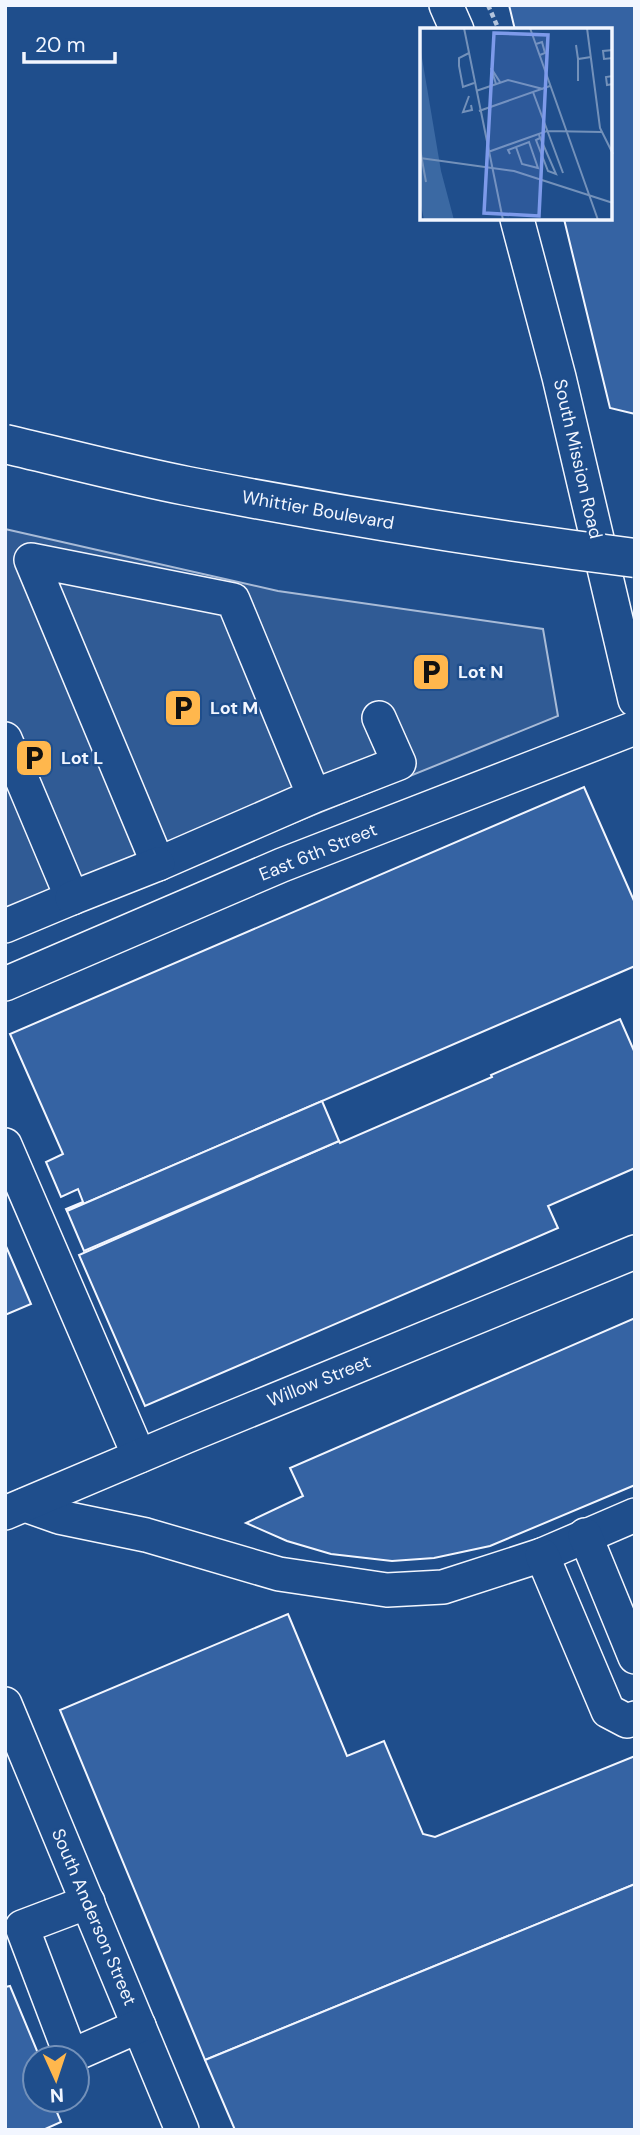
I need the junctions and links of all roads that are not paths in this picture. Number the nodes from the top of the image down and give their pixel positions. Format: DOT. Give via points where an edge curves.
graph roads {
  1 [pos="446,5"];
  2 [pos="456,28"];
  3 [pos="517,220"];
  4 [pos="5,444"];
  5 [pos="635,558"];
  6 [pos="635,701"];
  7 [pos="379,718"];
  8 [pos="635,728"];
  9 [pos="5,739"];
  10 [pos="302,801"];
  11 [pos="310,854"];
  12 [pos="158,864"];
  13 [pos="72,898"];
  14 [pos="18,921"];
  15 [pos="53,964"];
  16 [pos="5,984"];
  17 [pos="5,1144"];
  18 [pos="635,1252"];
  19 [pos="139,1456"];
  20 [pos="15,1509"];
  21 [pos="635,1515"];
  22 [pos="585,1535"];
  23 [pos="542,1555"];
  24 [pos="635,1657"];
  25 [pos="5,1704"];
  26 [pos="635,1718"];
  27 [pos="88,1902"];
  28 [pos="139,2026"];
  29 [pos="182,2130"];
  1 -- 2 [label="street"];
  3 -- 6 [label="street, South Mission Road"];
  4 -- 5 [label="main road, Whittier Boulevard, bridge" via="323,512"];
  7 -- 10 [label="street" via="399,763"];
  8 -- 11 [label="street, East 6th Street"];
  9 -- 13 [label="street"];
  10 -- 11 [label="street"];
  10 -- 12 [label="street"];
  10 -- 12 [label="street" via="233,600 31,560"];
  11 -- 15 [label="street, East 6th Street"];
  12 -- 13 [label="street"];
  13 -- 14 [label="street"];
  14 -- 15 [label="street"];
  15 -- 16 [label="street, East 6th Street"];
  17 -- 19 [label="street"];
  18 -- 19 [label="street, Willow Street"];
  19 -- 20 [label="street, Willow Street"];
  20 -- 23 [label="street" via="146,1535 279,1574 387,1590 443,1587"];
  21 -- 22 [label="street"];
  22 -- 23 [label="street"];
  22 -- 24 [label="street"];
  23 -- 26 [label="street" via="608,1711 627,1721"];
  25 -- 27 [label="street, South Anderson Street"];
  27 -- 28 [label="street, South Anderson Street"];
  27 -- 28 [label="street" via="22,1927 71,2056"];
  28 -- 29 [label="street, South Anderson Street"];
}
